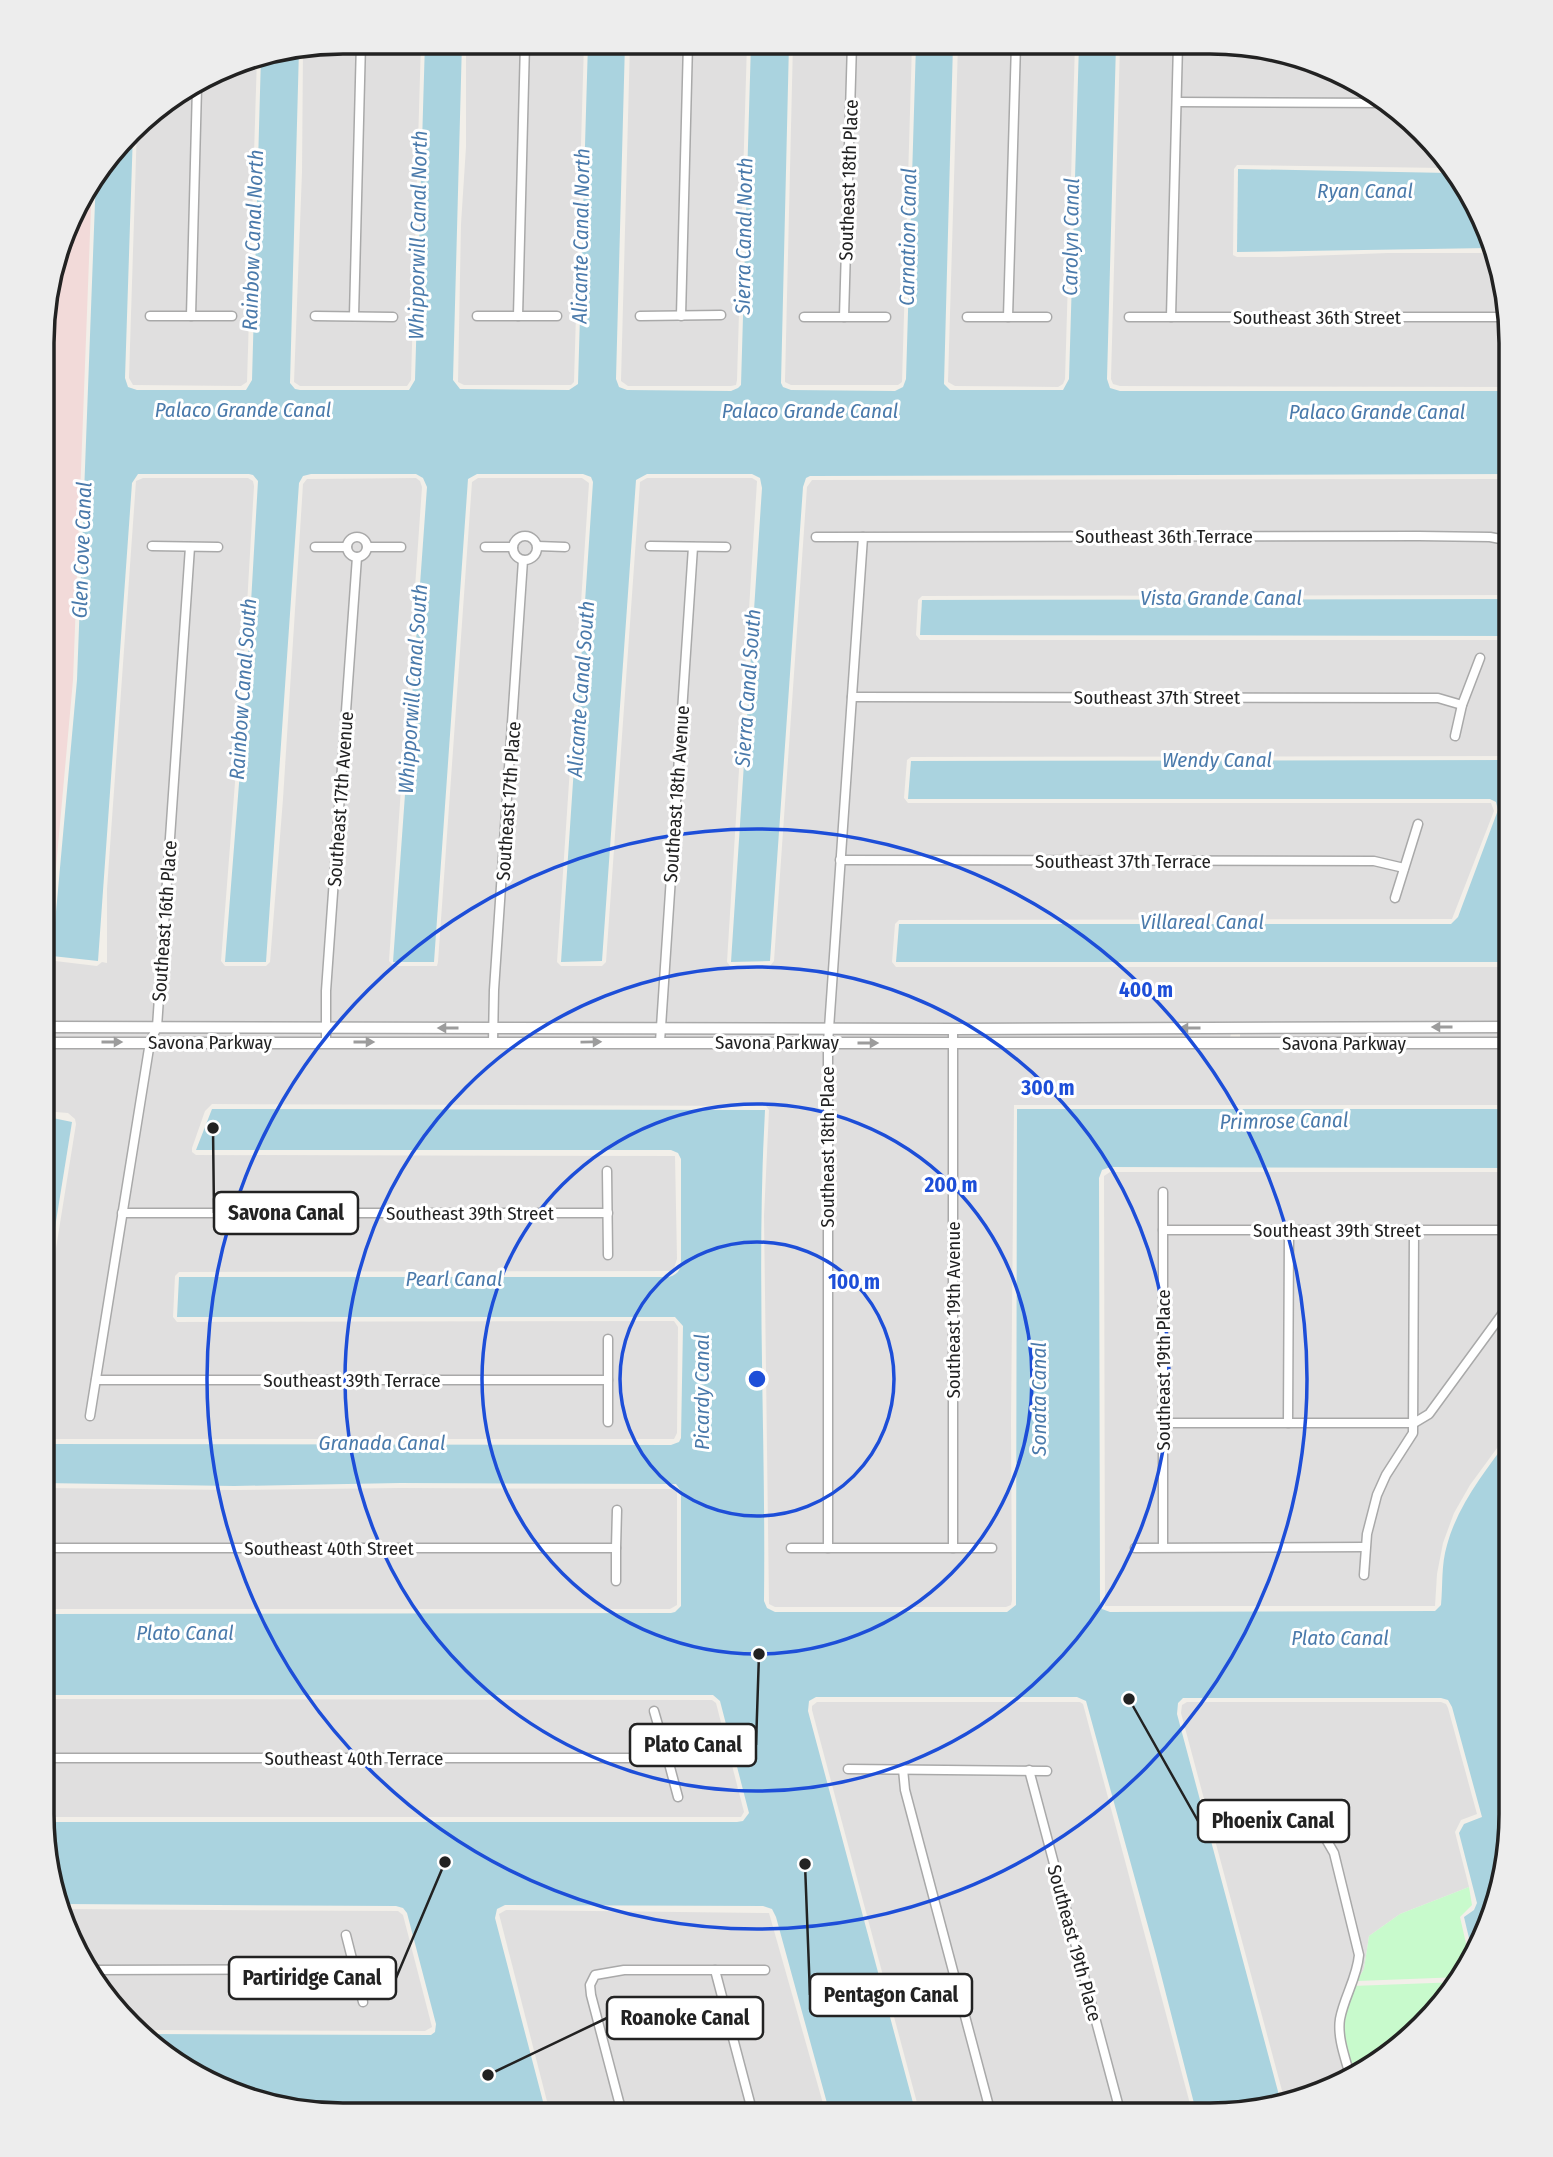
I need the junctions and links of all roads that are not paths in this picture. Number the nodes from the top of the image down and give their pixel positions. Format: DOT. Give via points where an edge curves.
graph roads {
  1 [pos="361,54"];
  2 [pos="525,54"];
  3 [pos="688,54"];
  4 [pos="852,54"];
  5 [pos="1016,54"];
  6 [pos="1178,54"];
  7 [pos="197,94"];
  8 [pos="1177,102"];
  9 [pos="1370,103"];
  10 [pos="721,315"];
  11 [pos="150,316"];
  12 [pos="232,316"];
  13 [pos="315,316"];
  14 [pos="354,316"];
  15 [pos="477,316"];
  16 [pos="518,316"];
  17 [pos="557,316"];
  18 [pos="640,316"];
  19 [pos="681,316"];
  20 [pos="191,317"];
  21 [pos="393,317"];
  22 [pos="804,317"];
  23 [pos="844,317"];
  24 [pos="886,317"];
  25 [pos="967,317"];
  26 [pos="1008,317"];
  27 [pos="1046,317"];
  28 [pos="1129,317"];
  29 [pos="1171,317"];
  30 [pos="1497,317"];
  31 [pos="816,537"];
  32 [pos="863,537"];
  33 [pos="1499,539"];
  34 [pos="152,546"];
  35 [pos="537,546"];
  36 [pos="650,546"];
  37 [pos="190,547"];
  38 [pos="218,547"];
  39 [pos="315,547"];
  40 [pos="347,547"];
  41 [pos="367,547"];
  42 [pos="401,547"];
  43 [pos="485,547"];
  44 [pos="513,547"];
  45 [pos="565,547"];
  46 [pos="693,547"];
  47 [pos="726,547"];
  48 [pos="357,557"];
  49 [pos="523,560"];
  50 [pos="1480,658"];
  51 [pos="852,697"];
  52 [pos="1462,705"];
  53 [pos="1455,736"];
  54 [pos="1418,824"];
  55 [pos="840,860"];
  56 [pos="1404,868"];
  57 [pos="1395,898"];
  58 [pos="54,1027"];
  59 [pos="157,1027"];
  60 [pos="1499,1027"];
  61 [pos="494,1028"];
  62 [pos="830,1028"];
  63 [pos="1236,1028"];
  64 [pos="326,1029"];
  65 [pos="662,1029"];
  66 [pos="953,1029"];
  67 [pos="150,1042"];
  68 [pos="326,1042"];
  69 [pos="493,1042"];
  70 [pos="660,1042"];
  71 [pos="54,1043"];
  72 [pos="828,1043"];
  73 [pos="953,1043"];
  74 [pos="1234,1043"];
  75 [pos="1499,1043"];
  76 [pos="607,1171"];
  77 [pos="1163,1192"];
  78 [pos="122,1213"];
  79 [pos="607,1213"];
  80 [pos="1163,1230"];
  81 [pos="1499,1230"];
  82 [pos="1289,1231"];
  83 [pos="1414,1231"];
  84 [pos="608,1255"];
  85 [pos="1499,1318"];
  86 [pos="607,1339"];
  87 [pos="96,1380"];
  88 [pos="608,1380"];
  89 [pos="90,1416"];
  90 [pos="608,1422"];
  91 [pos="1163,1423"];
  92 [pos="1288,1423"];
  93 [pos="1414,1423"];
  94 [pos="617,1510"];
  95 [pos="1365,1547"];
  96 [pos="54,1548"];
  97 [pos="616,1548"];
  98 [pos="791,1548"];
  99 [pos="828,1548"];
  100 [pos="953,1548"];
  101 [pos="992,1548"];
  102 [pos="1135,1548"];
  103 [pos="1163,1548"];
  104 [pos="1364,1575"];
  105 [pos="616,1581"];
  106 [pos="654,1712"];
  107 [pos="667,1756"];
  108 [pos="54,1758"];
  109 [pos="848,1769"];
  110 [pos="903,1769"];
  111 [pos="1029,1770"];
  112 [pos="1047,1770"];
  113 [pos="678,1797"];
  114 [pos="1322,1834"];
  115 [pos="346,1935"];
  116 [pos="355,1969"];
  117 [pos="100,1970"];
  118 [pos="715,1970"];
  119 [pos="765,1970"];
  120 [pos="363,2002"];
  121 [pos="1349,2067"];
  122 [pos="619,2103"];
  123 [pos="750,2103"];
  124 [pos="988,2103"];
  125 [pos="1118,2103"];
  1 -- 14 [label="street"];
  2 -- 16 [label="street"];
  3 -- 19 [label="street"];
  4 -- 23 [label="street, Southeast 18th Place"];
  5 -- 26 [label="street"];
  6 -- 8 [label="street"];
  7 -- 20 [label="street"];
  8 -- 9 [label="street"];
  8 -- 29 [label="street"];
  10 -- 19 [label="street"];
  11 -- 20 [label="street"];
  12 -- 20 [label="street"];
  13 -- 14 [label="street"];
  14 -- 21 [label="street"];
  15 -- 16 [label="street"];
  16 -- 17 [label="street"];
  18 -- 19 [label="street"];
  22 -- 23 [label="street"];
  23 -- 24 [label="street"];
  25 -- 26 [label="street"];
  26 -- 27 [label="street"];
  28 -- 29 [label="street, Southeast 36th Street"];
  29 -- 30 [label="street, Southeast 36th Street"];
  31 -- 32 [label="street, Southeast 36th Terrace"];
  32 -- 33 [label="street, Southeast 36th Terrace"];
  32 -- 51 [label="street, Southeast 18th Place"];
  34 -- 37 [label="street"];
  35 -- 44 [label="street" via="526,536"];
  35 -- 45 [label="street"];
  35 -- 49 [label="street" via="534,556"];
  36 -- 46 [label="street"];
  37 -- 38 [label="street"];
  37 -- 59 [label="street, Southeast 16th Place"];
  39 -- 40 [label="street"];
  40 -- 41 [label="street" via="358,537"];
  40 -- 48 [label="street"];
  41 -- 42 [label="street"];
  41 -- 48 [label="street"];
  43 -- 44 [label="street"];
  44 -- 49 [label="street"];
  46 -- 47 [label="street"];
  46 -- 65 [label="street, Southeast 18th Avenue"];
  48 -- 64 [label="street, Southeast 17th Avenue"];
  49 -- 61 [label="street, Southeast 17th Place"];
  50 -- 52 [label="street"];
  51 -- 52 [label="street, Southeast 37th Street" via="1438,698"];
  51 -- 55 [label="street, Southeast 18th Place"];
  52 -- 53 [label="street"];
  54 -- 56 [label="street"];
  55 -- 56 [label="street, Southeast 37th Terrace" via="1362,861"];
  55 -- 62 [label="street, Southeast 18th Place"];
  56 -- 57 [label="street"];
  58 -- 59 [label="street, Savona Parkway"];
  59 -- 64 [label="street, Savona Parkway"];
  59 -- 67 [label="street, Southeast 16th Place"];
  60 -- 63 [label="street, Savona Parkway, one-way"];
  61 -- 64 [label="street, Savona Parkway, one-way"];
  61 -- 65 [label="street, Savona Parkway"];
  61 -- 69 [label="street, Southeast 17th Place"];
  62 -- 65 [label="street, Savona Parkway"];
  62 -- 66 [label="street, Savona Parkway"];
  62 -- 72 [label="street, Southeast 18th Place"];
  63 -- 66 [label="street, Savona Parkway, one-way"];
  63 -- 74 [label="street"];
  64 -- 68 [label="street, Southeast 17th Avenue"];
  65 -- 70 [label="street, Southeast 18th Avenue"];
  66 -- 73 [label="street, Southeast 19th Avenue"];
  67 -- 68 [label="street, Savona Parkway"];
  71 -- 67 [label="street, Savona Parkway, one-way"];
  67 -- 78 [label="street, Southeast 16th Place"];
  68 -- 69 [label="street, Savona Parkway, one-way"];
  69 -- 70 [label="street, Savona Parkway, one-way"];
  70 -- 72 [label="street, Savona Parkway"];
  72 -- 73 [label="street, Savona Parkway, one-way"];
  72 -- 99 [label="street, Southeast 18th Place"];
  73 -- 74 [label="street, Savona Parkway"];
  73 -- 100 [label="street, Southeast 19th Avenue"];
  74 -- 75 [label="street, Savona Parkway"];
  76 -- 79 [label="street"];
  77 -- 80 [label="street, Southeast 19th Place"];
  78 -- 79 [label="street, Southeast 39th Street"];
  78 -- 87 [label="street, Southeast 16th Place"];
  79 -- 84 [label="street"];
  80 -- 82 [label="street, Southeast 39th Street"];
  80 -- 91 [label="street, Southeast 19th Place"];
  81 -- 83 [label="street, Southeast 39th Street"];
  82 -- 83 [label="street, Southeast 39th Street"];
  82 -- 92 [label="street"];
  83 -- 93 [label="street"];
  85 -- 93 [label="street" via="1429,1414"];
  86 -- 88 [label="street"];
  87 -- 88 [label="street, Southeast 39th Terrace"];
  87 -- 89 [label="street, Southeast 16th Place"];
  88 -- 90 [label="street"];
  91 -- 92 [label="street"];
  91 -- 103 [label="street, Southeast 19th Place"];
  92 -- 93 [label="street"];
  93 -- 95 [label="street" via="1410,1440 1377,1495"];
  94 -- 97 [label="street"];
  95 -- 103 [label="street"];
  95 -- 104 [label="street"];
  96 -- 97 [label="street, Southeast 40th Street"];
  97 -- 105 [label="street"];
  98 -- 99 [label="street"];
  99 -- 100 [label="street"];
  100 -- 101 [label="street"];
  102 -- 103 [label="street"];
  106 -- 107 [label="street"];
  107 -- 108 [label="street, Southeast 40th Terrace"];
  107 -- 113 [label="street"];
  109 -- 110 [label="street"];
  110 -- 111 [label="street"];
  110 -- 124 [label="street"];
  111 -- 112 [label="street"];
  111 -- 125 [label="street, Southeast 19th Place"];
  114 -- 121 [label="street" via="1334,1853 1359,1955 1340,2026"];
  115 -- 116 [label="street"];
  116 -- 117 [label="street"];
  116 -- 120 [label="street"];
  118 -- 119 [label="street"];
  118 -- 122 [label="street" via="624,1970 595,1975 590,1985"];
  118 -- 123 [label="street"];
}
